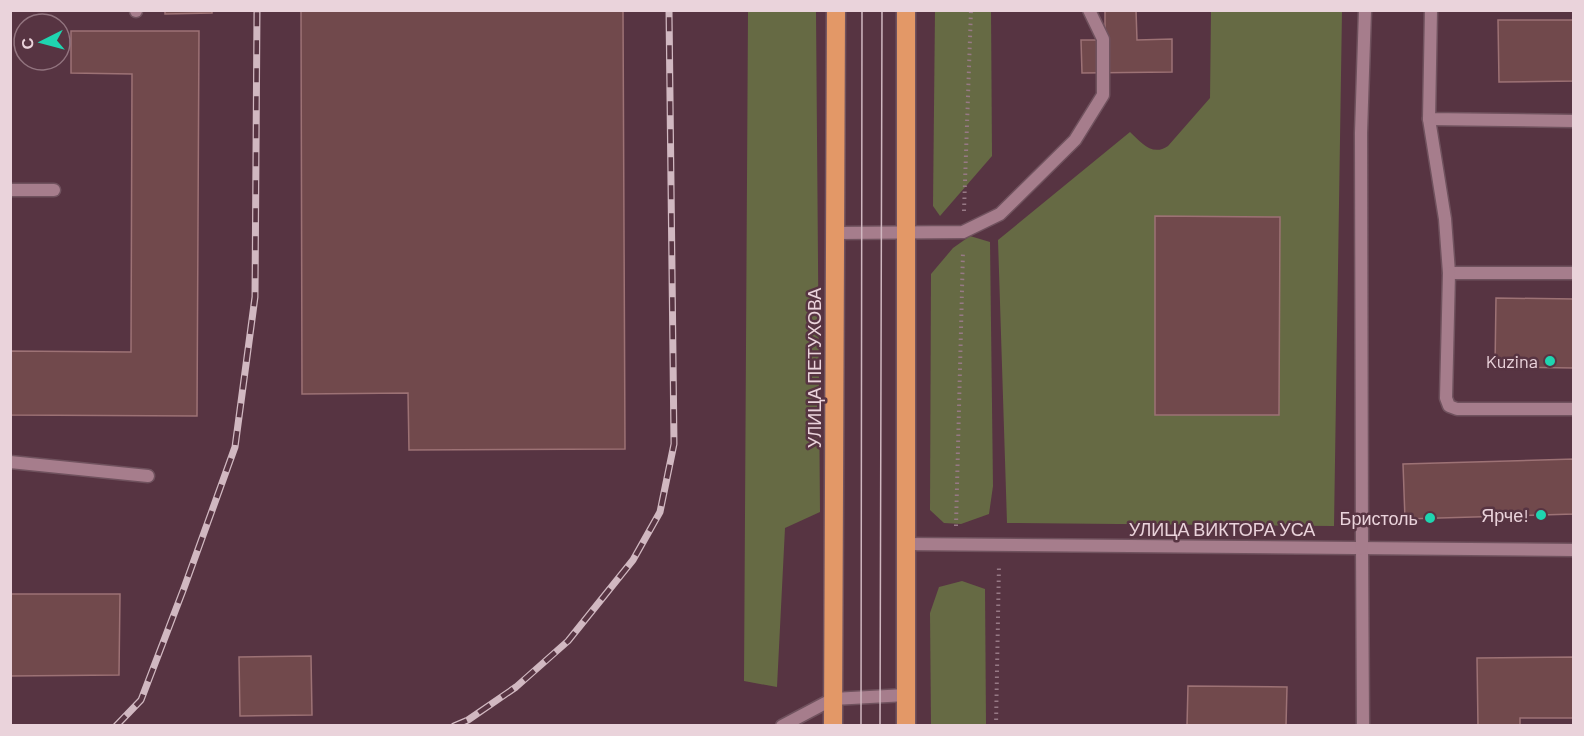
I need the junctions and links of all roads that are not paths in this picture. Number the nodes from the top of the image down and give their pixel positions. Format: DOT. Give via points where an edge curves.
graph roads {
  1 [pos="836,10"];
  2 [pos="906,10"];
  3 [pos="1089,10"];
  4 [pos="1365,10"];
  5 [pos="1431,10"];
  6 [pos="1429,119"];
  7 [pos="1574,121"];
  8 [pos="10,190"];
  9 [pos="54,190"];
  10 [pos="906,232"];
  11 [pos="836,233"];
  12 [pos="1449,273"];
  13 [pos="1574,273"];
  14 [pos="1574,409"];
  15 [pos="10,462"];
  16 [pos="148,476"];
  17 [pos="906,544"];
  18 [pos="1362,548"];
  19 [pos="1574,550"];
  20 [pos="906,695"];
  21 [pos="833,699"];
  22 [pos="782,726"];
  23 [pos="833,726"];
  24 [pos="906,726"];
  25 [pos="1364,726"];
  1 -- 11 [label="highway, УЛИЦА ПЕТУХОВА"];
  2 -- 10 [label="highway"];
  3 -- 10 [label="street" via="1103,39 1103,95 1075,140 1000,214 963,232"];
  4 -- 18 [label="street" via="1361,133"];
  5 -- 6 [label="street"];
  6 -- 7 [label="street"];
  6 -- 12 [label="street"];
  8 -- 9 [label="street"];
  10 -- 11 [label="street"];
  10 -- 17 [label="highway"];
  11 -- 21 [label="highway, УЛИЦА ПЕТУХОВА"];
  12 -- 13 [label="street"];
  12 -- 14 [label="street" via="1449,406"];
  15 -- 16 [label="street"];
  17 -- 18 [label="street, УЛИЦА ВИКТОРА УСА"];
  17 -- 20 [label="highway"];
  18 -- 19 [label="street, УЛИЦА ВИКТОРА УСА"];
  18 -- 25 [label="street"];
  20 -- 21 [label="street"];
  20 -- 24 [label="highway"];
  21 -- 22 [label="street"];
  21 -- 23 [label="highway, УЛИЦА ПЕТУХОВА"];
}
